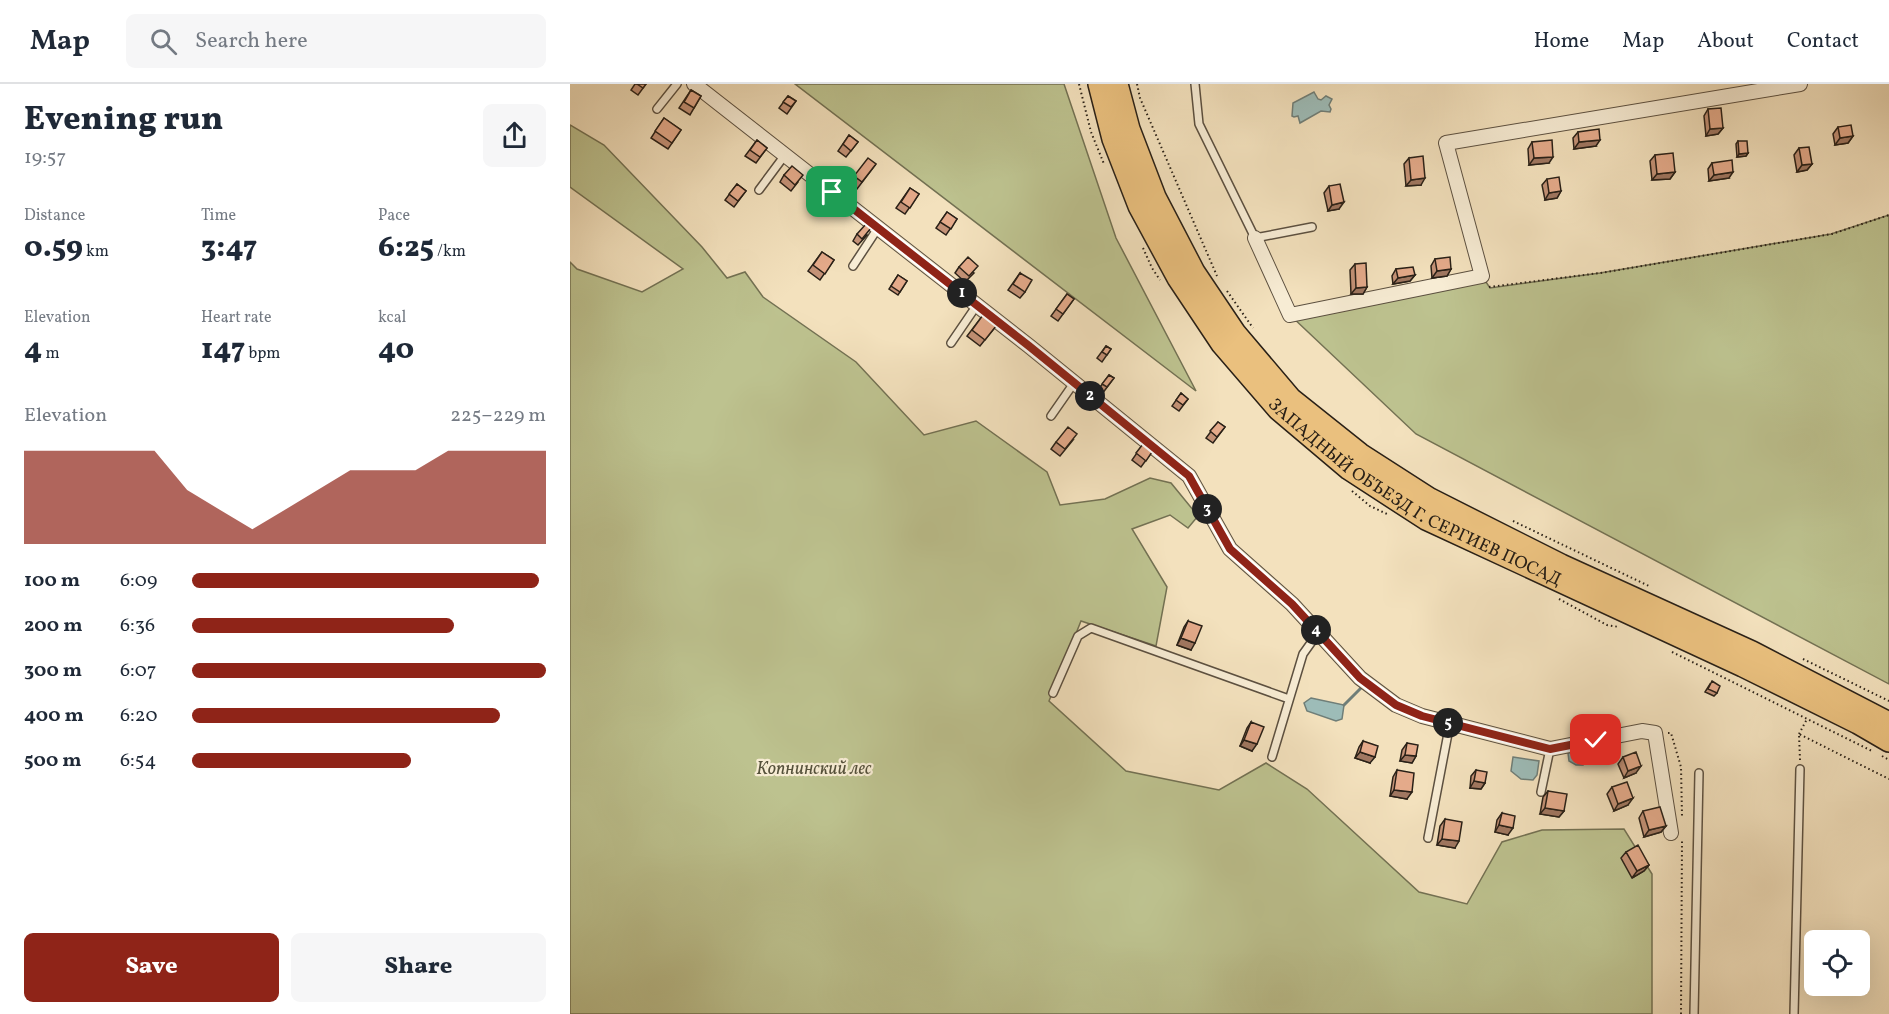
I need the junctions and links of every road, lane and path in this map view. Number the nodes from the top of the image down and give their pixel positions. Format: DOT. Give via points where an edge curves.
graph roads {
  1 [pos="677,84"];
  2 [pos="694,84"];
  3 [pos="1099,84"];
  4 [pos="1117,84"];
  5 [pos="1137,84"];
  6 [pos="1195,84"];
  7 [pos="1800,84"];
  8 [pos="657,109"];
  9 [pos="785,155"];
  10 [pos="759,190"];
  11 [pos="1889,215"];
  12 [pos="1312,227"];
  13 [pos="878,228"];
  14 [pos="1255,238"];
  15 [pos="853,266"];
  16 [pos="1482,276"];
  17 [pos="1218,277"];
  18 [pos="1224,286"];
  19 [pos="977,305"];
  20 [pos="1256,333"];
  21 [pos="951,343"];
  22 [pos="1074,382"];
  23 [pos="1051,416"];
  24 [pos="1506,518"];
  25 [pos="1655,589"];
  26 [pos="1318,633"];
  27 [pos="1804,660"];
  28 [pos="1711,672"];
  29 [pos="1053,693"];
  30 [pos="1289,699"];
  31 [pos="1889,701"];
  32 [pos="1807,719"];
  33 [pos="1450,723"];
  34 [pos="1889,723"];
  35 [pos="1655,733"];
  36 [pos="1799,734"];
  37 [pos="1889,741"];
  38 [pos="1550,749"];
  39 [pos="1272,757"];
  40 [pos="1889,760"];
  41 [pos="1800,769"];
  42 [pos="1699,773"];
  43 [pos="1889,779"];
  44 [pos="1541,792"];
  45 [pos="1682,821"];
  46 [pos="1676,832"];
  47 [pos="1428,838"];
  48 [pos="1681,1014"];
  49 [pos="1694,1014"];
  50 [pos="1794,1014"];
  1 -- 8 [label="lane"];
  2 -- 9 [label="street"];
  3 -- 37 [label="main road, ЗАПАДНЫЙ ОБЪЕЗД Г. СЕРГИЕВ ПОСАД" via="1113,139 1139,207 1178,278 1222,344 1278,410 1348,469 1426,519 1743,666"];
  4 -- 34 [label="main road, ЗАПАДНЫЙ ОБЪЕЗД Г. СЕРГИЕВ ПОСАД" via="1155,198 1194,272 1235,333 1291,399 1360,454 1430,499 1561,565 1752,652"];
  5 -- 17 [label="path" via="1140,99"];
  6 -- 14 [label="lane" via="1198,124"];
  7 -- 16 [label="street" via="1446,143"];
  9 -- 10 [label="lane"];
  9 -- 13 [label="street"];
  11 -- 16 [label="path" via="1832,234 1600,273 1490,288"];
  12 -- 14 [label="lane"];
  13 -- 15 [label="lane"];
  13 -- 19 [label="street"];
  14 -- 16 [label="street" via="1290,315"];
  18 -- 20 [label="path"];
  19 -- 21 [label="lane"];
  19 -- 22 [label="street"];
  22 -- 23 [label="lane"];
  22 -- 26 [label="street" via="1189,476 1230,549 1292,604"];
  24 -- 25 [label="path"];
  26 -- 30 [label="lane" via="1303,654"];
  26 -- 33 [label="street" via="1360,678 1396,705"];
  27 -- 31 [label="path"];
  28 -- 32 [label="path"];
  29 -- 30 [label="lane" via="1078,636 1091,628"];
  30 -- 39 [label="lane"];
  32 -- 36 [label="path"];
  32 -- 40 [label="path"];
  33 -- 38 [label="street"];
  33 -- 47 [label="lane"];
  35 -- 38 [label="street"];
  35 -- 45 [label="path" via="1671,733 1682,767"];
  35 -- 46 [label="street"];
  36 -- 41 [label="path"];
  36 -- 43 [label="path"];
  38 -- 44 [label="lane"];
  41 -- 50 [label="lane"];
  42 -- 49 [label="lane"];
  46 -- 48 [label="path"];
}
